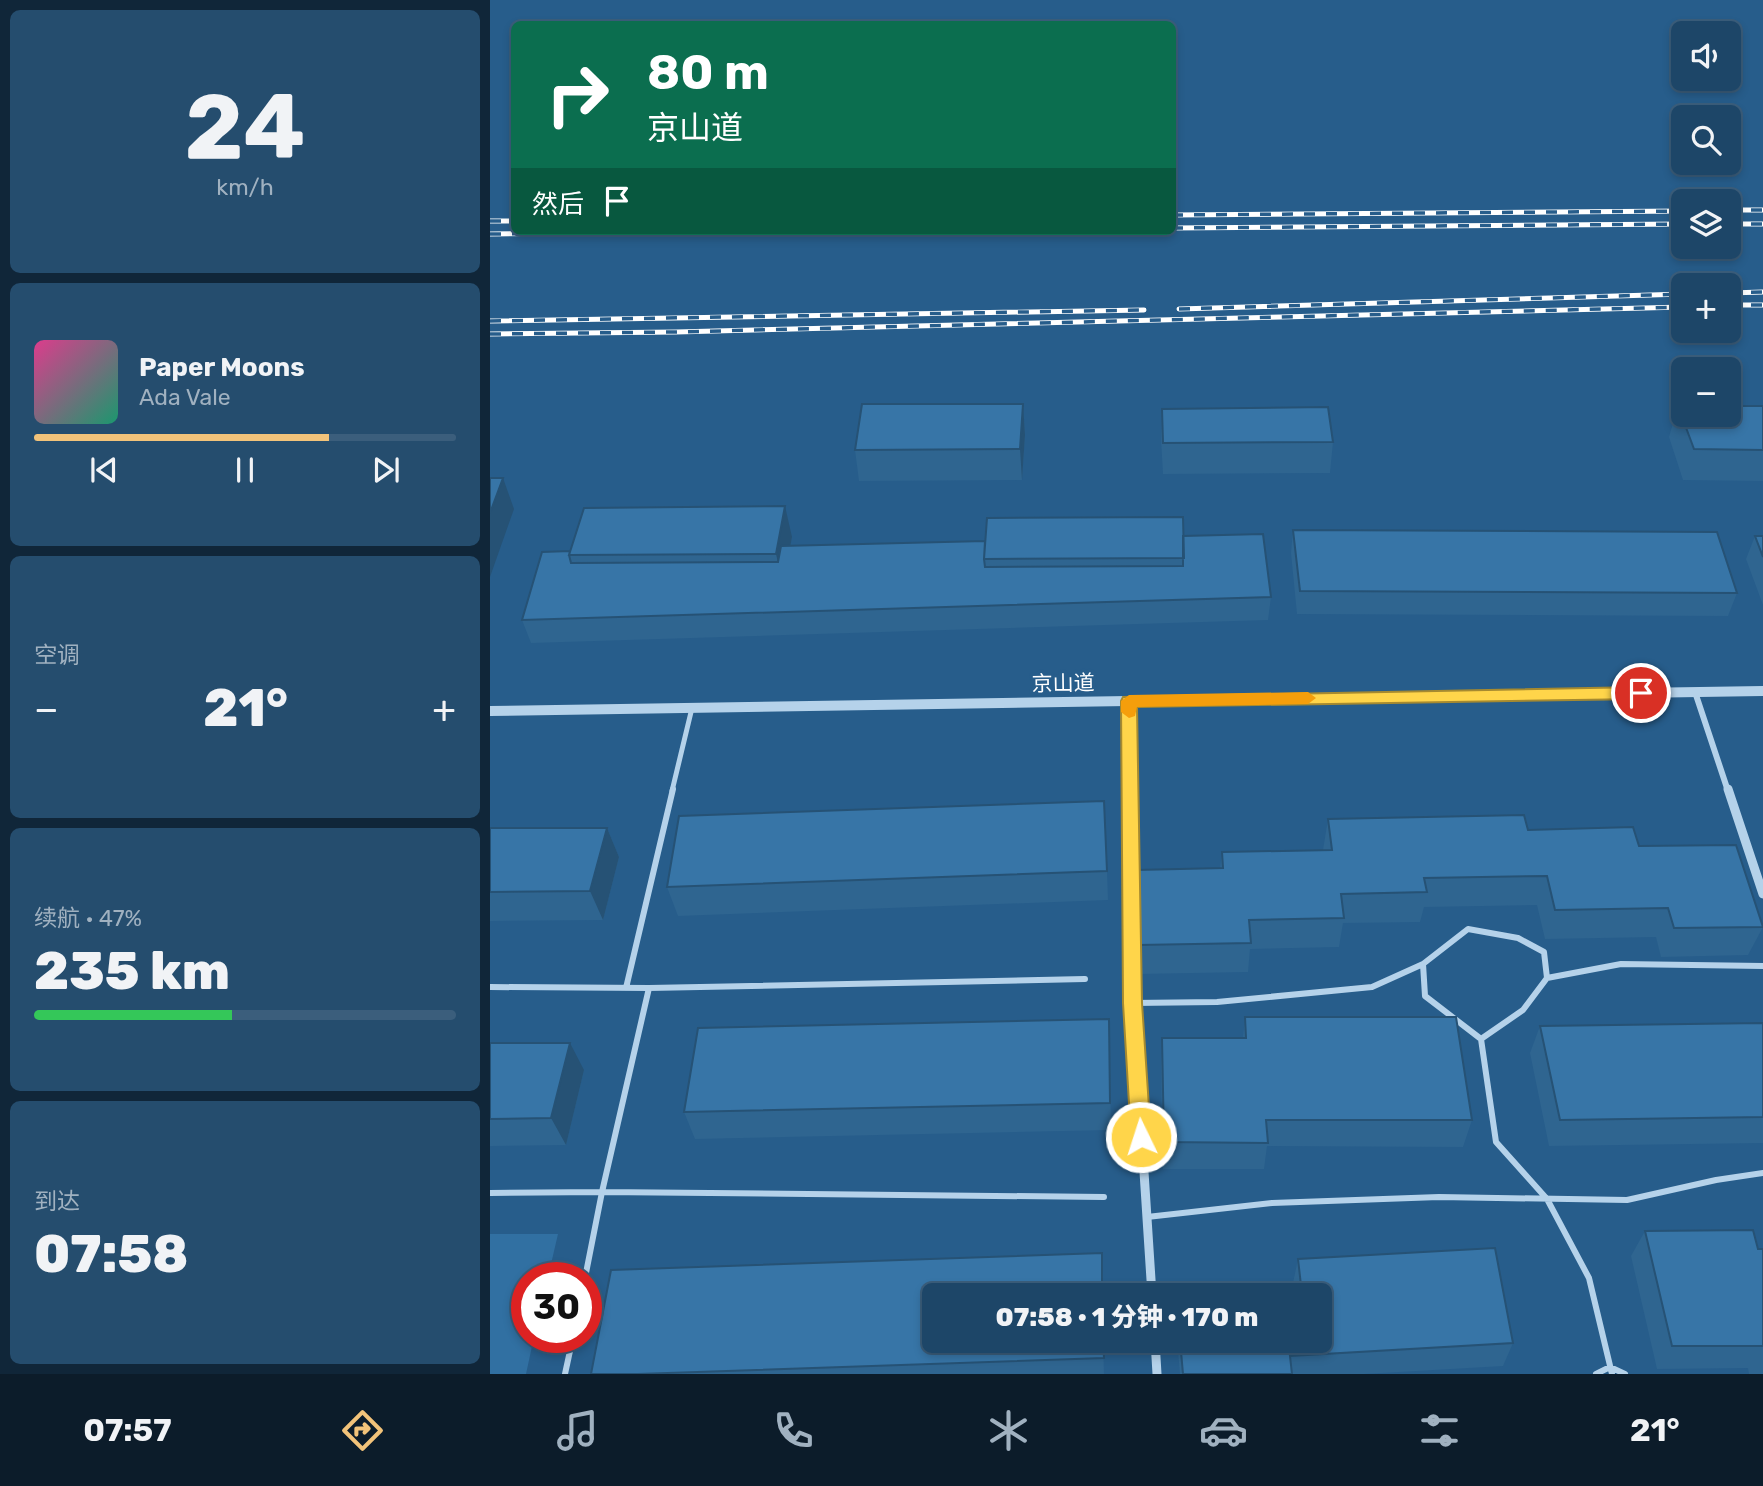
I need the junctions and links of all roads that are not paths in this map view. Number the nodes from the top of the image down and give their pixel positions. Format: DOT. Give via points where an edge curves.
graph roads {
  1 [pos="1763,691"];
  2 [pos="1695,692"];
  3 [pos="1129,701"];
  4 [pos="692,708"];
  5 [pos="490,711"];
  6 [pos="1763,894"];
  7 [pos="1423,964"];
  8 [pos="1763,966"];
  9 [pos="1548,978"];
  10 [pos="1085,979"];
  11 [pos="490,987"];
  12 [pos="626,988"];
  13 [pos="649,988"];
  14 [pos="1132,1003"];
  15 [pos="1481,1039"];
  16 [pos="1763,1173"];
  17 [pos="602,1192"];
  18 [pos="490,1193"];
  19 [pos="1104,1197"];
  20 [pos="1547,1199"];
  21 [pos="1146,1217"];
  22 [pos="588,1262"];
  23 [pos="1151,1283"];
  24 [pos="570,1353"];
  25 [pos="1155,1353"];
  26 [pos="1611,1371"];
  27 [pos="565,1374"];
  28 [pos="1157,1374"];
  29 [pos="1596,1374"];
  30 [pos="1625,1374"];
  1 -- 2 [label="street, 京山道"];
  2 -- 3 [label="street, 京山道"];
  2 -- 6 [label="street"];
  3 -- 4 [label="street, 京山道"];
  3 -- 14 [label="street"];
  4 -- 5 [label="street, 京山道"];
  4 -- 12 [label="lane"];
  7 -- 9 [label="lane" via="1468,929 1518,938 1544,952"];
  7 -- 14 [label="lane" via="1371,987 1217,1002"];
  7 -- 15 [label="lane" via="1425,996"];
  8 -- 9 [label="lane" via="1621,964"];
  9 -- 15 [label="lane" via="1524,1010"];
  10 -- 13 [label="lane"];
  11 -- 12 [label="lane"];
  12 -- 13 [label="lane"];
  13 -- 17 [label="lane"];
  14 -- 21 [label="street"];
  15 -- 20 [label="lane" via="1496,1142"];
  16 -- 20 [label="lane" via="1627,1200"];
  17 -- 18 [label="lane"];
  17 -- 19 [label="lane"];
  17 -- 22 [label="lane"];
  20 -- 21 [label="lane" via="1439,1197 1272,1203"];
  20 -- 26 [label="lane" via="1590,1278"];
  21 -- 23 [label="street"];
  24 -- 27 [label="lane"];
  25 -- 28 [label="street"];
  26 -- 29 [label="lane"];
  26 -- 30 [label="lane"];
}
